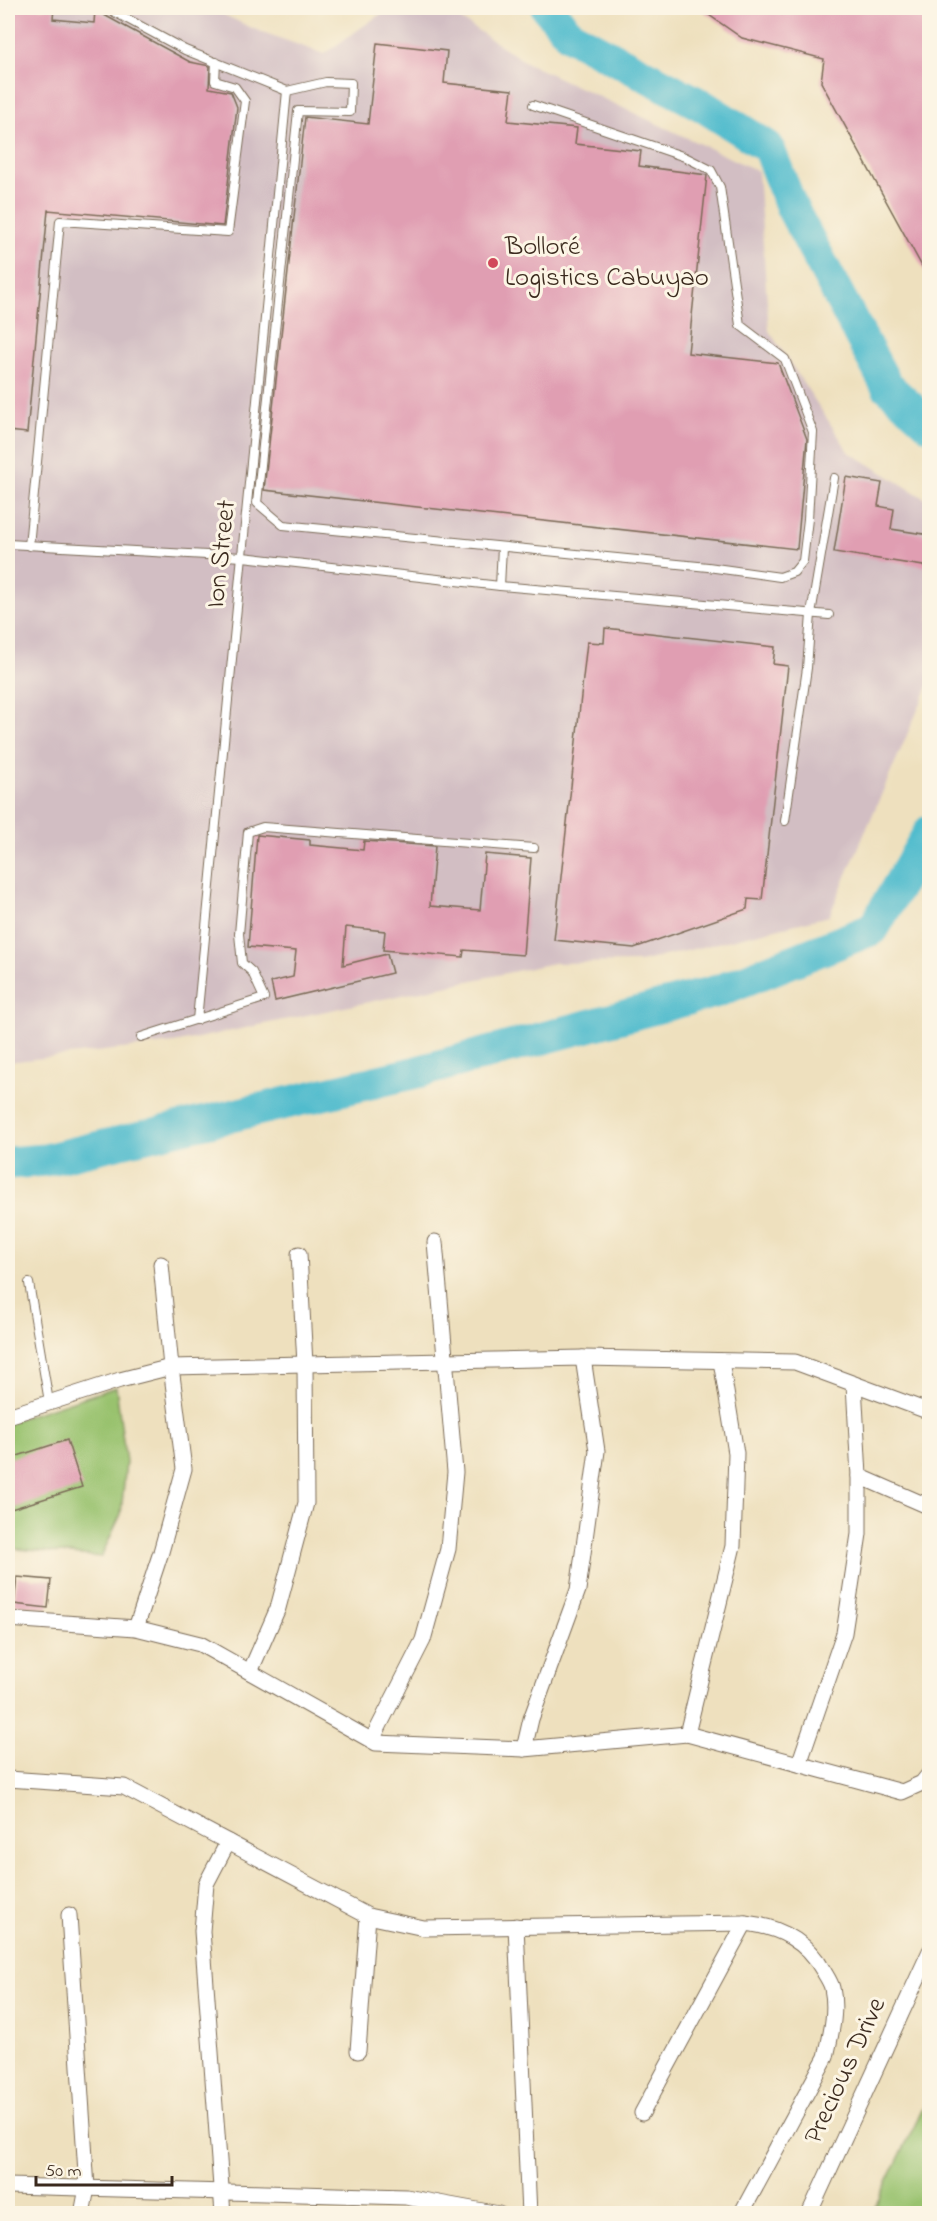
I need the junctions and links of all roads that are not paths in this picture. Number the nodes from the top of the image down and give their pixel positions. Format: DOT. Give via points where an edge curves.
graph roads {
  1 [pos="107,8"];
  2 [pos="216,62"];
  3 [pos="287,91"];
  4 [pos="533,105"];
  5 [pos="834,478"];
  6 [pos="8,544"];
  7 [pos="29,546"];
  8 [pos="502,547"];
  9 [pos="243,557"];
  10 [pos="500,586"];
  11 [pos="811,614"];
  12 [pos="829,615"];
  13 [pos="786,821"];
  14 [pos="534,848"];
  15 [pos="197,1020"];
  16 [pos="141,1037"];
  17 [pos="435,1242"];
  18 [pos="299,1254"];
  19 [pos="160,1264"];
  20 [pos="29,1283"];
  21 [pos="583,1358"];
  22 [pos="721,1361"];
  23 [pos="446,1362"];
  24 [pos="306,1364"];
  25 [pos="171,1367"];
  26 [pos="854,1384"];
  27 [pos="48,1402"];
  28 [pos="930,1412"];
  29 [pos="8,1416"];
  30 [pos="859,1476"];
  31 [pos="930,1508"];
  32 [pos="8,1619"];
  33 [pos="136,1628"];
  34 [pos="250,1672"];
  35 [pos="687,1734"];
  36 [pos="372,1740"];
  37 [pos="524,1749"];
  38 [pos="799,1764"];
  39 [pos="930,1773"];
  40 [pos="8,1779"];
  41 [pos="228,1842"];
  42 [pos="69,1915"];
  43 [pos="368,1916"];
  44 [pos="746,1923"];
  45 [pos="516,1926"];
  46 [pos="930,1951"];
  47 [pos="358,2051"];
  48 [pos="642,2113"];
  49 [pos="8,2186"];
  50 [pos="87,2188"];
  51 [pos="220,2191"];
  52 [pos="82,2214"];
  53 [pos="223,2214"];
  54 [pos="499,2214"];
  55 [pos="529,2214"];
  56 [pos="741,2214"];
  57 [pos="809,2214"];
  1 -- 2 [label="lane" via="185,50"];
  2 -- 3 [label="lane"];
  2 -- 7 [label="lane" via="215,81 235,87 245,101 228,232 60,221"];
  3 -- 8 [label="lane" via="326,82 351,83 350,112 298,111 257,503 283,525"];
  3 -- 9 [label="lane, Ion Street"];
  4 -- 8 [label="lane" via="685,157 711,170 720,187 740,325 785,359 813,432 808,519 803,561 794,572 780,577"];
  5 -- 11 [label="lane"];
  6 -- 7 [label="lane"];
  7 -- 9 [label="lane"];
  8 -- 10 [label="lane"];
  9 -- 10 [label="lane"];
  9 -- 15 [label="lane, Ion Street"];
  10 -- 11 [label="lane"];
  11 -- 12 [label="lane"];
  11 -- 13 [label="lane"];
  14 -- 15 [label="lane" via="263,827 248,832 239,934 242,963 252,972 264,998"];
  15 -- 16 [label="lane"];
  17 -- 23 [label="street"];
  18 -- 24 [label="street"];
  19 -- 25 [label="street"];
  20 -- 27 [label="lane"];
  21 -- 22 [label="street"];
  21 -- 23 [label="street"];
  21 -- 37 [label="street" via="597,1451 578,1590 531,1719"];
  22 -- 26 [label="street" via="795,1362"];
  22 -- 35 [label="street" via="736,1453 733,1546"];
  23 -- 24 [label="street"];
  23 -- 36 [label="street" via="454,1472 448,1549 423,1640"];
  24 -- 25 [label="street"];
  24 -- 34 [label="street" via="306,1503 278,1608"];
  25 -- 27 [label="street"];
  25 -- 33 [label="street" via="184,1469"];
  26 -- 28 [label="street"];
  26 -- 30 [label="street"];
  27 -- 29 [label="street"];
  30 -- 31 [label="street"];
  30 -- 38 [label="street" via="859,1534 844,1633"];
  32 -- 33 [label="street"];
  33 -- 34 [label="street" via="200,1644"];
  34 -- 36 [label="street"];
  35 -- 37 [label="street"];
  35 -- 38 [label="street"];
  36 -- 37 [label="street"];
  38 -- 39 [label="street" via="902,1792 922,1783"];
  40 -- 41 [label="street" via="124,1787"];
  41 -- 43 [label="street"];
  41 -- 51 [label="street" via="206,1884 201,1931"];
  42 -- 50 [label="street"];
  43 -- 45 [label="street" via="424,1928"];
  43 -- 47 [label="street"];
  44 -- 45 [label="street"];
  44 -- 48 [label="street"];
  44 -- 56 [label="street" via="786,1933 805,1947 832,1986 834,2009 826,2057"];
  45 -- 55 [label="street"];
  46 -- 57 [label="street, Precious Drive"];
  49 -- 50 [label="street"];
  50 -- 51 [label="street"];
  50 -- 52 [label="street"];
  51 -- 53 [label="street"];
  51 -- 54 [label="street" via="406,2197"];
}
